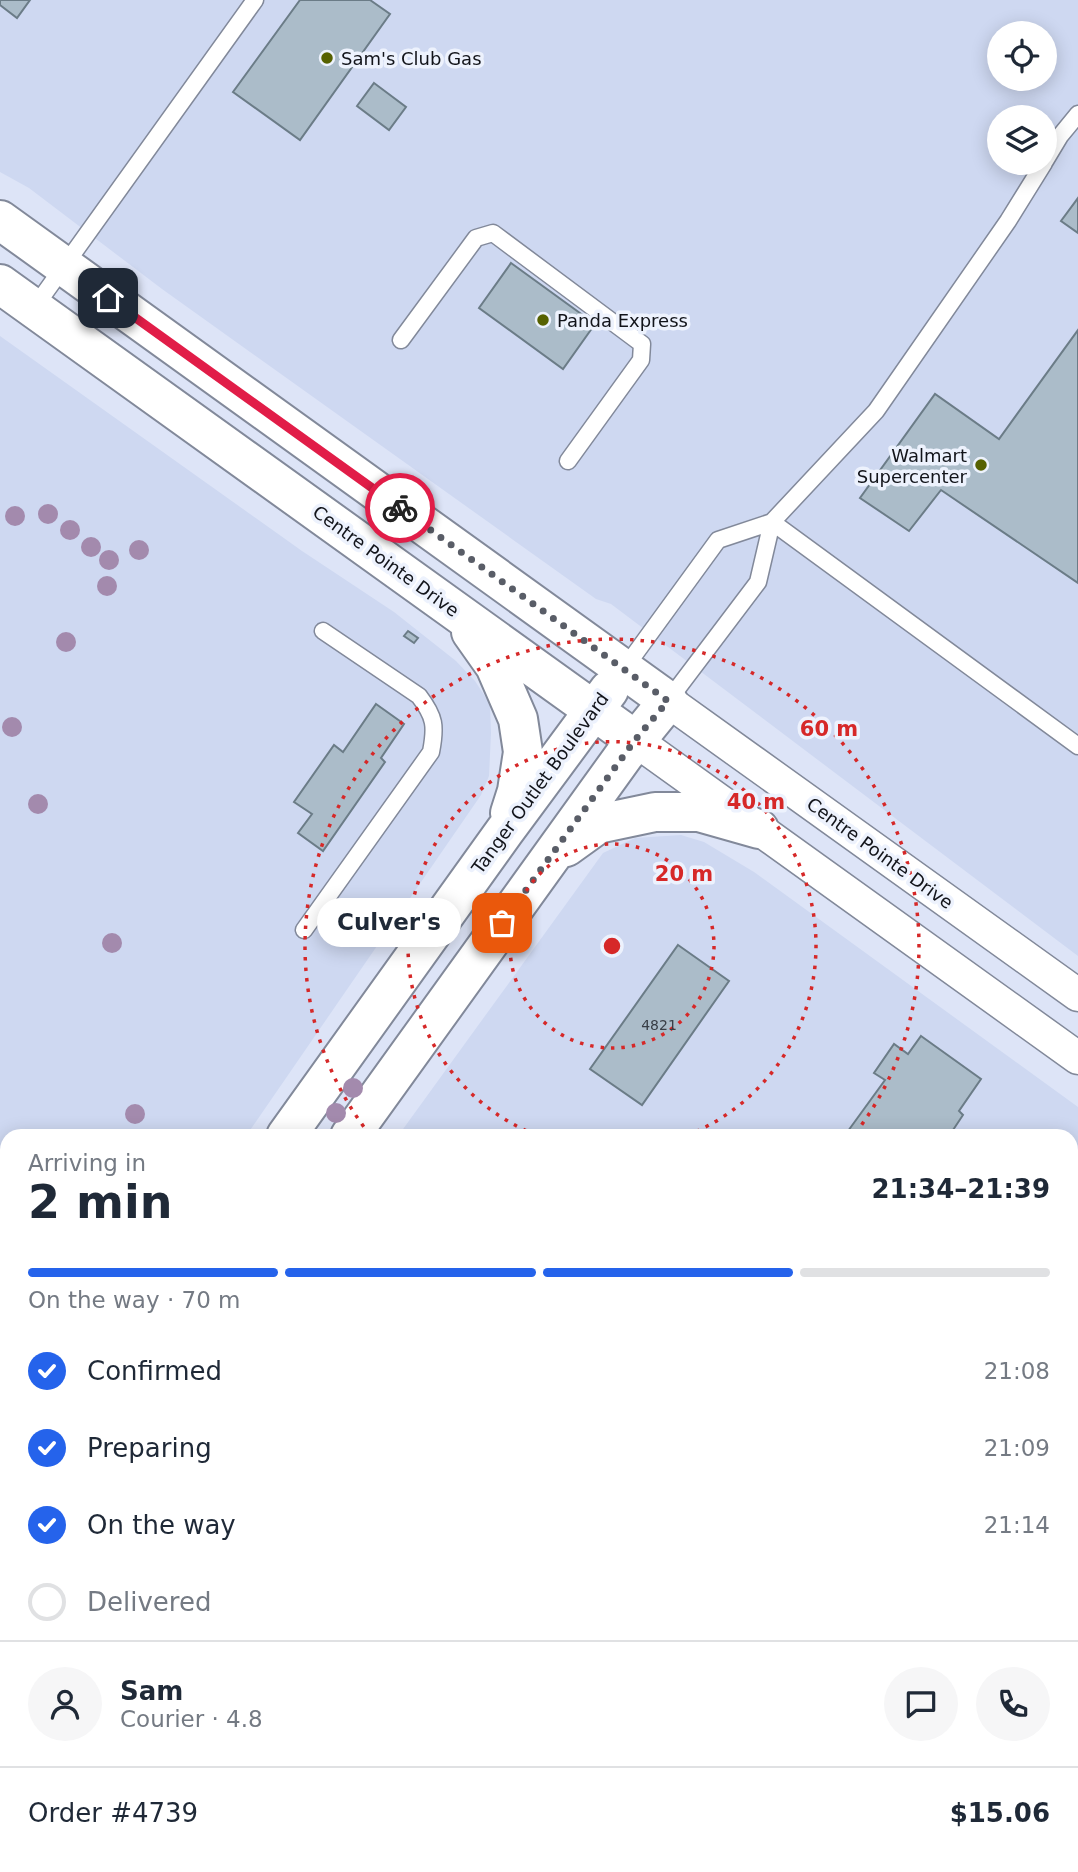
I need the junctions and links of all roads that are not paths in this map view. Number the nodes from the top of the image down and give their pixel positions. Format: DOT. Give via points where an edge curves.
graph roads {
  1 [pos="255,0"];
  2 [pos="1078,114"];
  3 [pos="1057,141"];
  4 [pos="1036,175"];
  5 [pos="0,220"];
  6 [pos="64,266"];
  7 [pos="0,284"];
  8 [pos="34,308"];
  9 [pos="401,340"];
  10 [pos="568,461"];
  11 [pos="772,522"];
  12 [pos="458,612"];
  13 [pos="323,631"];
  14 [pos="624,669"];
  15 [pos="668,701"];
  16 [pos="593,710"];
  17 [pos="635,740"];
  18 [pos="1078,746"];
  19 [pos="759,829"];
  20 [pos="504,832"];
  21 [pos="545,863"];
  22 [pos="304,930"];
  23 [pos="1078,995"];
  24 [pos="1078,1058"];
  25 [pos="291,1129"];
  26 [pos="355,1129"];
  1 -- 6 [label="lane"];
  2 -- 3 [label="lane"];
  4 -- 11 [label="lane" via="876,411"];
  5 -- 6 [label="street, Centre Pointe Drive"];
  6 -- 8 [label="lane"];
  6 -- 14 [label="street, Centre Pointe Drive"];
  7 -- 8 [label="street, Centre Pointe Drive"];
  8 -- 12 [label="street, Centre Pointe Drive"];
  9 -- 10 [label="lane" via="476,238 493,233 642,344 641,360"];
  11 -- 14 [label="lane, Tanger Outlet Boulevard" via="718,540"];
  11 -- 15 [label="lane" via="758,582"];
  11 -- 18 [label="lane"];
  12 -- 16 [label="street, Centre Pointe Drive"];
  12 -- 20 [label="street" via="495,666 518,719 523,752"];
  13 -- 22 [label="lane" via="419,696 430,710 435,732 431,752"];
  14 -- 15 [label="street, Centre Pointe Drive"];
  14 -- 16 [label="street, Tanger Outlet Boulevard"];
  15 -- 17 [label="street"];
  15 -- 23 [label="street, Centre Pointe Drive"];
  16 -- 17 [label="street, Centre Pointe Drive"];
  16 -- 20 [label="street, Tanger Outlet Boulevard"];
  17 -- 19 [label="street, Centre Pointe Drive"];
  17 -- 21 [label="street"];
  19 -- 21 [label="street" via="699,812 655,812 598,824"];
  19 -- 24 [label="street, Centre Pointe Drive"];
  20 -- 25 [label="street, Tanger Outlet Boulevard"];
  21 -- 26 [label="street"];
}
